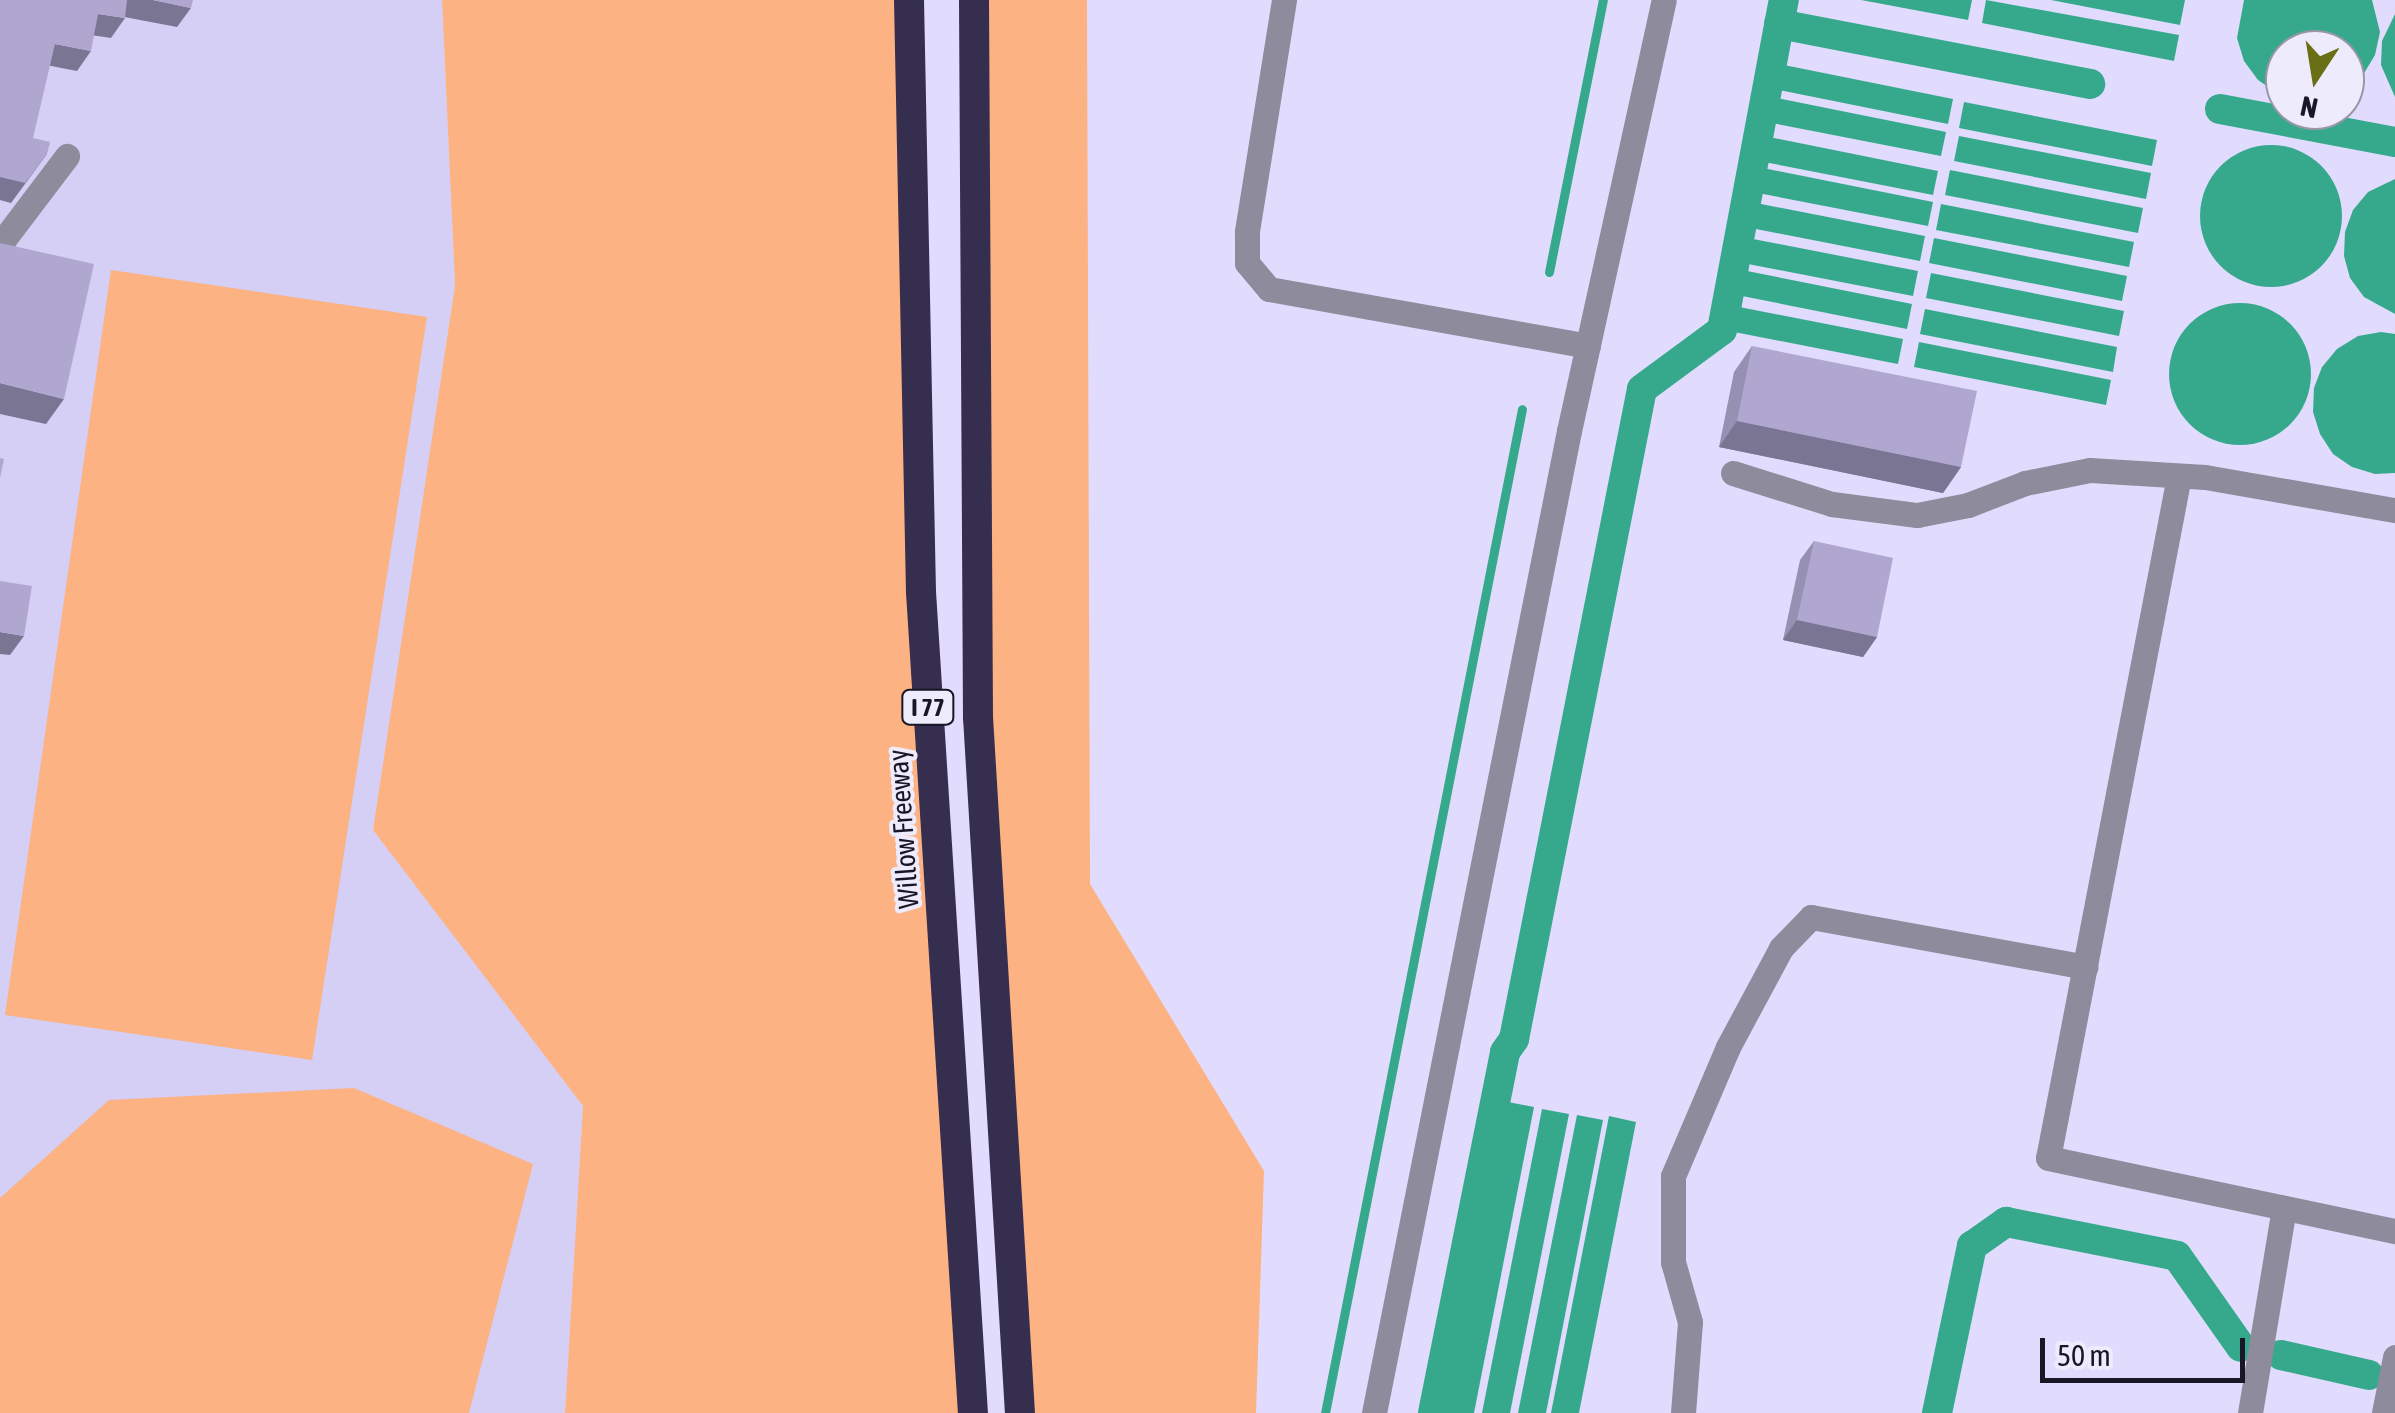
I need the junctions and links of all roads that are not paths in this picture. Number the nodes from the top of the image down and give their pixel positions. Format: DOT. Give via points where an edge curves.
graph roads {
  1 [pos="909,0"];
  2 [pos="974,0"];
  3 [pos="1284,0"];
  4 [pos="1664,0"];
  5 [pos="67,156"];
  6 [pos="0,237"];
  7 [pos="1588,346"];
  8 [pos="1734,474"];
  9 [pos="2179,476"];
  10 [pos="2395,510"];
  11 [pos="2085,967"];
  12 [pos="2284,1208"];
  13 [pos="2395,1232"];
  14 [pos="2395,1357"];
  15 [pos="972,1413"];
  16 [pos="1020,1413"];
  17 [pos="1374,1413"];
  18 [pos="1683,1413"];
  19 [pos="2250,1413"];
  20 [pos="2384,1413"];
  1 -- 15 [label="highway, Willow Freeway / I 77" via="921,592"];
  2 -- 16 [label="highway, I 77" via="978,717"];
  3 -- 7 [label="street" via="1247,232 1248,262 1268,289"];
  4 -- 7 [label="street"];
  5 -- 6 [label="street"];
  7 -- 17 [label="street"];
  8 -- 9 [label="street" via="1832,504 1916,515 2090,470"];
  9 -- 10 [label="street"];
  9 -- 11 [label="street"];
  11 -- 12 [label="street" via="2048,1158"];
  11 -- 18 [label="street" via="1811,918 1781,948 1728,1047 1674,1176 1673,1262 1690,1322"];
  12 -- 13 [label="street"];
  12 -- 19 [label="street"];
  14 -- 20 [label="street"];
}
